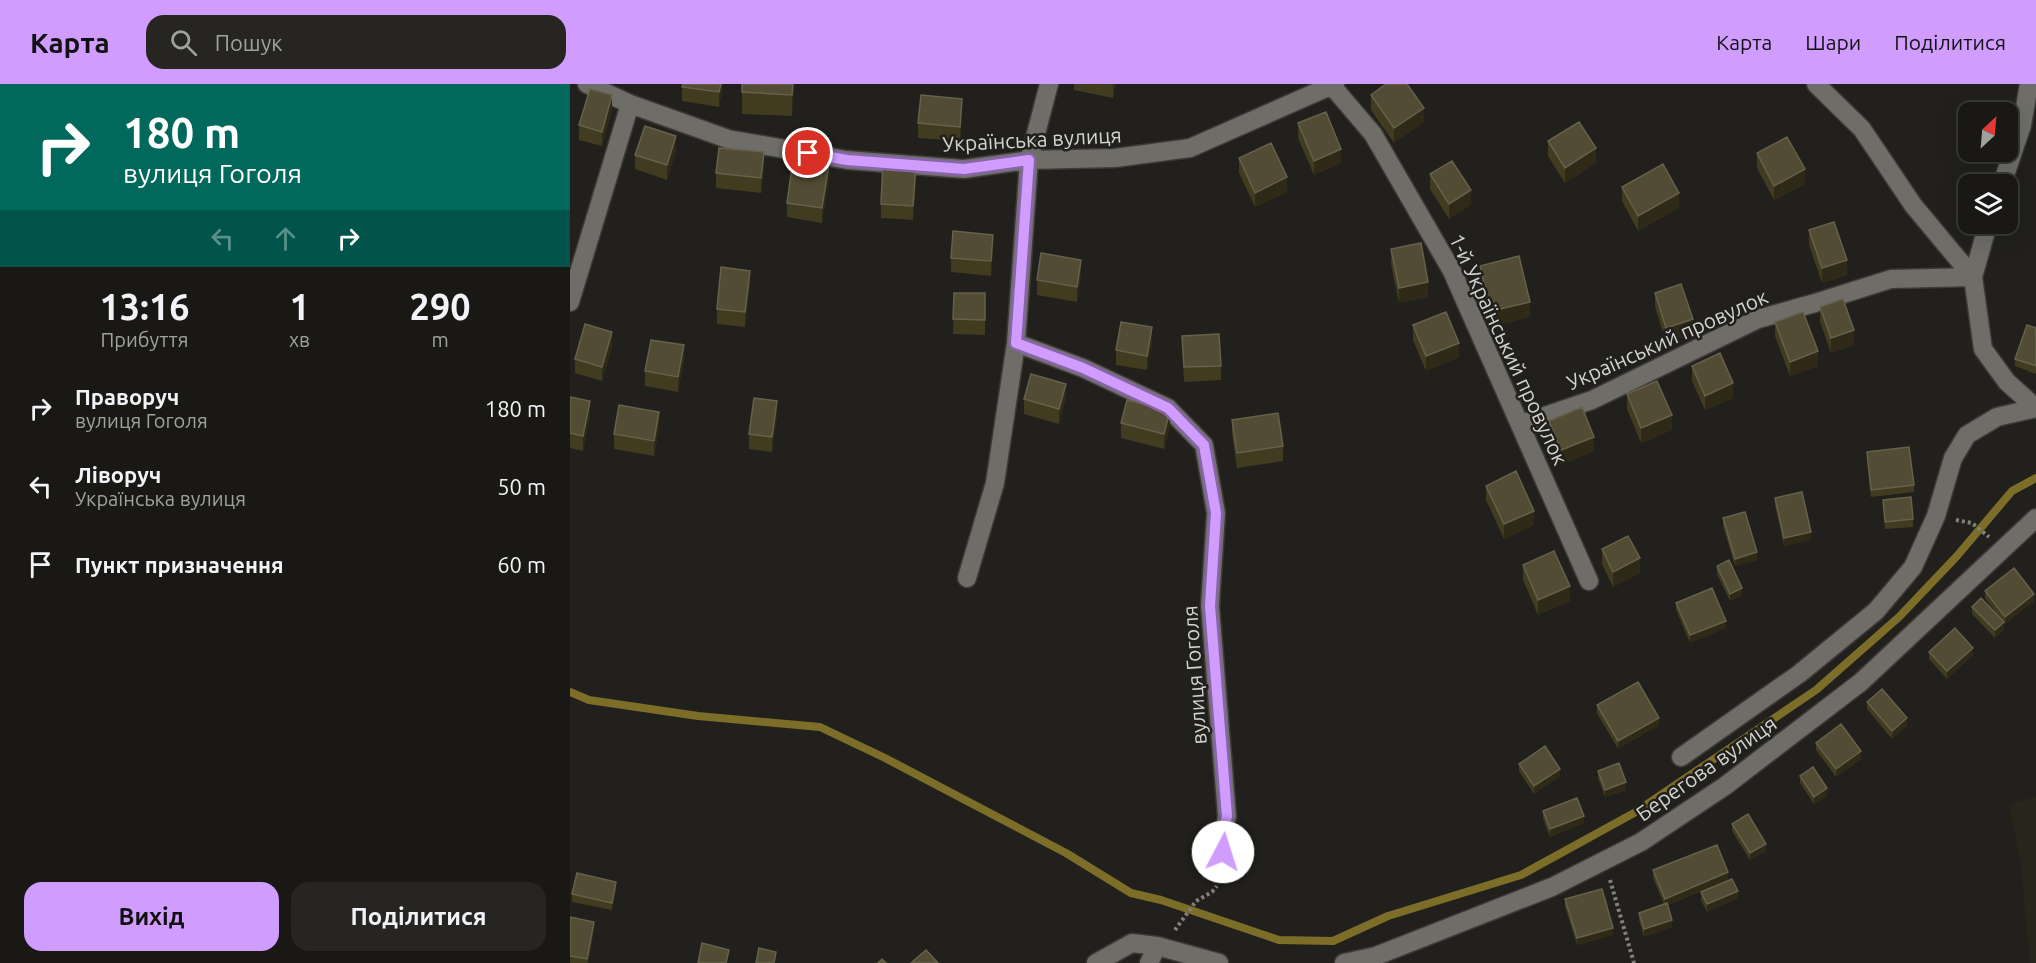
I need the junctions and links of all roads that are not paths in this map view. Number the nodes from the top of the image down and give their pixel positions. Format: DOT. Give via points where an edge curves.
graph roads {
  1 [pos="587,84"];
  2 [pos="1049,84"];
  3 [pos="1816,84"];
  4 [pos="2029,84"];
  5 [pos="1333,85"];
  6 [pos="630,105"];
  7 [pos="2029,127"];
  8 [pos="1029,160"];
  9 [pos="2007,174"];
  10 [pos="1985,234"];
  11 [pos="1973,277"];
  12 [pos="570,302"];
  13 [pos="1016,343"];
  14 [pos="2036,408"];
  15 [pos="1521,424"];
  16 [pos="2036,518"];
  17 [pos="967,578"];
  18 [pos="1588,581"];
  19 [pos="1681,757"];
  20 [pos="1223,867"];
  21 [pos="1157,946"];
  22 [pos="1096,963"];
  23 [pos="1149,963"];
  24 [pos="1219,963"];
  25 [pos="1344,963"];
  1 -- 6 [label="street, Українська вулиця"];
  2 -- 8 [label="street"];
  3 -- 11 [label="street" via="1862,129 1913,205"];
  4 -- 7 [label="street"];
  5 -- 8 [label="street, Українська вулиця" via="1190,148 1115,158"];
  5 -- 15 [label="street, 1-й Український провулок" via="1373,134 1452,271"];
  6 -- 8 [label="street, Українська вулиця" via="728,139 847,160 964,169"];
  6 -- 12 [label="street"];
  7 -- 9 [label="street"];
  8 -- 13 [label="street"];
  10 -- 11 [label="street"];
  11 -- 14 [label="street" via="1983,349 2007,382"];
  11 -- 15 [label="street, Український провулок" via="1891,279 1758,319 1592,400"];
  13 -- 17 [label="street" via="995,483"];
  13 -- 20 [label="street, вулиця Гоголя" via="1083,368 1168,408 1204,445 1216,513 1210,606 1227,816"];
  14 -- 19 [label="street, Берегова вулиця" via="1997,417 1967,435 1953,458 1936,516 1913,567 1876,611 1799,674"];
  15 -- 18 [label="street, 1-й Український провулок"];
  16 -- 25 [label="street, Берегова вулиця" via="1861,682 1725,786 1641,842 1552,887 1376,956"];
  21 -- 22 [label="street" via="1132,943"];
  21 -- 23 [label="street"];
  21 -- 24 [label="street"];
}
